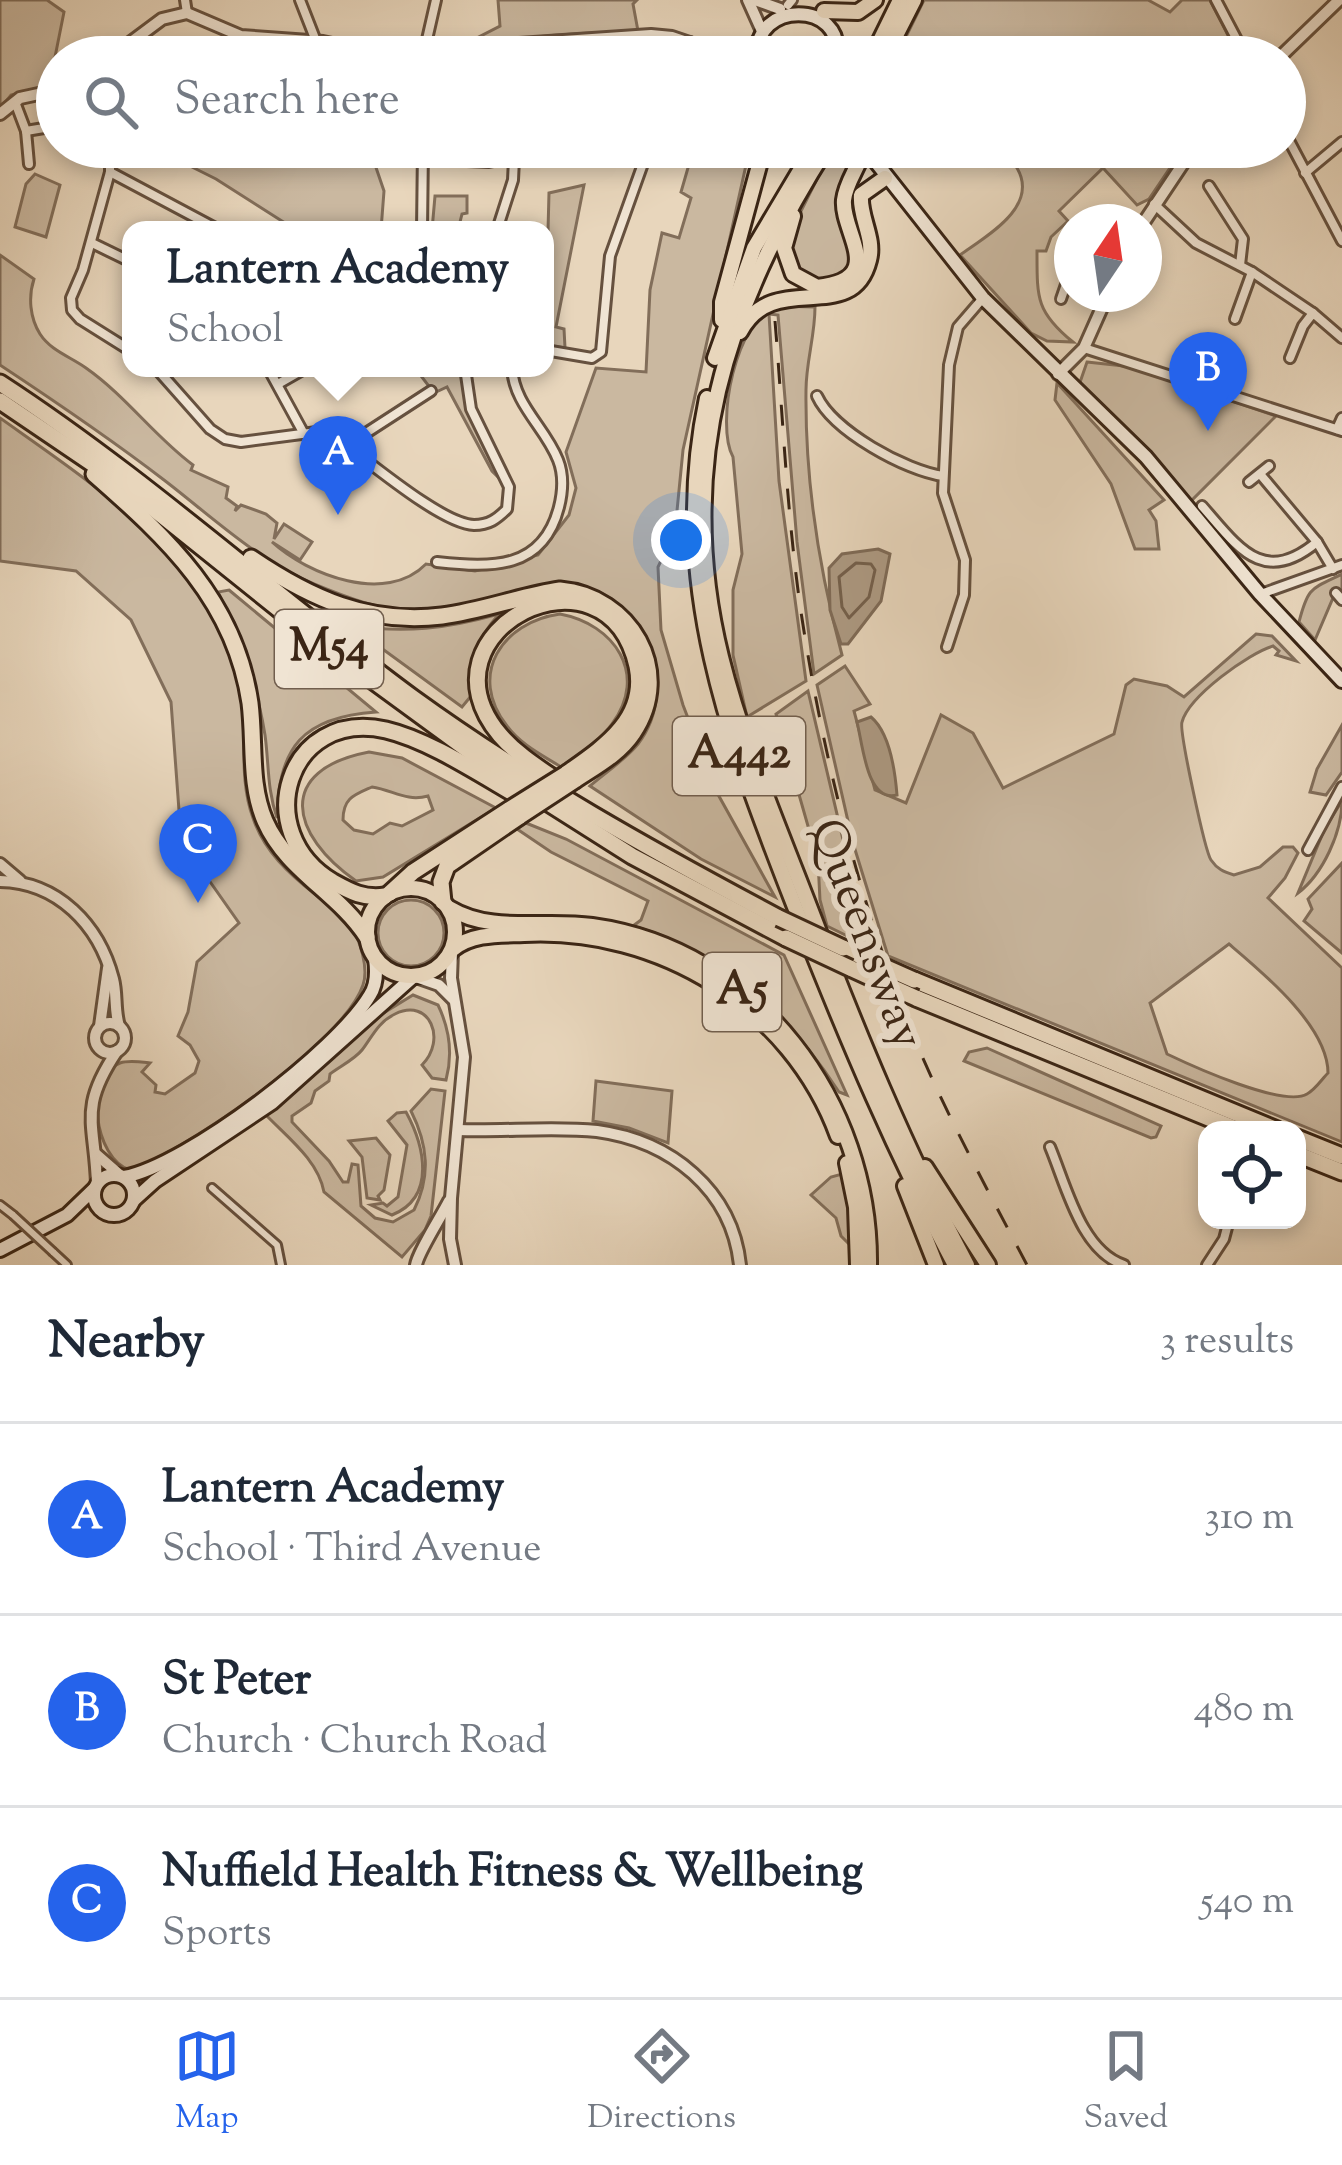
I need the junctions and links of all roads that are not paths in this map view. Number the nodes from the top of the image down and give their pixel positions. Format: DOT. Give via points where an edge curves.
graph roads {
  1 [pos="300,0"];
  2 [pos="436,0"];
  3 [pos="752,0"];
  4 [pos="875,0"];
  5 [pos="900,0"];
  6 [pos="914,0"];
  7 [pos="1216,0"];
  8 [pos="1335,4"];
  9 [pos="785,6"];
  10 [pos="821,6"];
  11 [pos="186,7"];
  12 [pos="1342,18"];
  13 [pos="760,34"];
  14 [pos="138,36"];
  15 [pos="241,36"];
  16 [pos="316,36"];
  17 [pos="428,36"];
  18 [pos="625,36"];
  19 [pos="665,36"];
  20 [pos="835,36"];
  21 [pos="882,36"];
  22 [pos="896,36"];
  23 [pos="1235,36"];
  24 [pos="1302,36"];
  25 [pos="36,93"];
  26 [pos="15,101"];
  27 [pos="0,114"];
  28 [pos="36,129"];
  29 [pos="26,131"];
  30 [pos="1342,142"];
  31 [pos="29,164"];
  32 [pos="110,168"];
  33 [pos="423,168"];
  34 [pos="513,168"];
  35 [pos="641,168"];
  36 [pos="758,168"];
  37 [pos="807,168"];
  38 [pos="809,168"];
  39 [pos="811,168"];
  40 [pos="856,168"];
  41 [pos="878,168"];
  42 [pos="1179,168"];
  43 [pos="1302,168"];
  44 [pos="110,172"];
  45 [pos="1305,173"];
  46 [pos="885,178"];
  47 [pos="1209,186"];
  48 [pos="1154,204"];
  49 [pos="1162,211"];
  50 [pos="202,221"];
  51 [pos="422,221"];
  52 [pos="500,221"];
  53 [pos="1342,242"];
  54 [pos="92,243"];
  55 [pos="122,258"];
  56 [pos="1240,265"];
  57 [pos="1252,272"];
  58 [pos="983,298"];
  59 [pos="1100,312"];
  60 [pos="1313,313"];
  61 [pos="1235,319"];
  62 [pos="722,331"];
  63 [pos="1342,338"];
  64 [pos="122,345"];
  65 [pos="1084,348"];
  66 [pos="554,352"];
  67 [pos="1290,358"];
  68 [pos="1058,374"];
  69 [pos="164,377"];
  70 [pos="274,377"];
  71 [pos="290,377"];
  72 [pos="466,377"];
  73 [pos="513,377"];
  74 [pos="0,383"];
  75 [pos="278,384"];
  76 [pos="431,391"];
  77 [pos="817,396"];
  78 [pos="0,401"];
  79 [pos="713,410"];
  80 [pos="1342,418"];
  81 [pos="37,425"];
  82 [pos="1340,430"];
  83 [pos="304,434"];
  84 [pos="353,449"];
  85 [pos="1269,466"];
  86 [pos="1260,474"];
  87 [pos="944,476"];
  88 [pos="1250,482"];
  89 [pos="1202,506"];
  90 [pos="197,525"];
  91 [pos="1317,542"];
  92 [pos="437,562"];
  93 [pos="1337,567"];
  94 [pos="1260,594"];
  95 [pos="947,646"];
  96 [pos="1341,679"];
  97 [pos="570,777"];
  98 [pos="1342,788"];
  99 [pos="515,813"];
  100 [pos="1308,850"];
  101 [pos="632,856"];
  102 [pos="676,863"];
  103 [pos="0,872"];
  104 [pos="387,894"];
  105 [pos="446,905"];
  106 [pos="367,937"];
  107 [pos="453,950"];
  108 [pos="375,959"];
  109 [pos="108,965"];
  110 [pos="415,977"];
  111 [pos="915,989"];
  112 [pos="455,1001"];
  113 [pos="100,1026"];
  114 [pos="119,1026"];
  115 [pos="98,1047"];
  116 [pos="117,1051"];
  117 [pos="98,1078"];
  118 [pos="1217,1121"];
  119 [pos="1254,1121"];
  120 [pos="458,1130"];
  121 [pos="902,1133"];
  122 [pos="1306,1142"];
  123 [pos="1050,1147"];
  124 [pos="96,1154"];
  125 [pos="1342,1156"];
  126 [pos="900,1158"];
  127 [pos="1306,1158"];
  128 [pos="170,1165"];
  129 [pos="1342,1172"];
  130 [pos="122,1176"];
  131 [pos="96,1186"];
  132 [pos="212,1188"];
  133 [pos="451,1198"];
  134 [pos="134,1200"];
  135 [pos="0,1205"];
  136 [pos="105,1213"];
  137 [pos="67,1215"];
  138 [pos="1226,1229"];
  139 [pos="1234,1229"];
  140 [pos="1238,1232"];
  141 [pos="424,1246"];
  142 [pos="0,1250"];
  143 [pos="455,1260"];
  144 [pos="67,1265"];
  145 [pos="280,1265"];
  146 [pos="416,1265"];
  147 [pos="740,1265"];
  148 [pos="858,1265"];
  149 [pos="869,1265"];
  150 [pos="936,1265"];
  151 [pos="955,1265"];
  152 [pos="967,1265"];
  153 [pos="988,1265"];
  154 [pos="1124,1265"];
  155 [pos="1207,1265"];
  1 -- 16 [label="street"];
  2 -- 17 [label="street"];
  3 -- 9 [label="street"];
  3 -- 13 [label="street"];
  4 -- 10 [label="main road" via="858,12"];
  5 -- 21 [label="main road"];
  6 -- 22 [label="main road"];
  7 -- 23 [label="street"];
  8 -- 12 [label="street"];
  8 -- 24 [label="street"];
  9 -- 10 [label="main road"];
  9 -- 13 [label="main road"];
  10 -- 20 [label="main road"];
  11 -- 14 [label="street"];
  11 -- 15 [label="street"];
  18 -- 19 [label="street"];
  25 -- 26 [label="street"];
  26 -- 27 [label="street"];
  26 -- 29 [label="street"];
  28 -- 29 [label="street"];
  29 -- 31 [label="street"];
  30 -- 45 [label="street"];
  32 -- 44 [label="street"];
  33 -- 51 [label="street"];
  34 -- 52 [label="street"];
  35 -- 66 [label="street" via="610,256 601,352 592,358"];
  36 -- 62 [label="main road, A442" via="722,302"];
  37 -- 62 [label="main road, Queensway / A442" via="754,248"];
  38 -- 79 [label="main road, Queensway / A442" via="764,255"];
  39 -- 40 [label="main road, A442" via="784,248 793,274 817,287 843,280 857,257 844,203"];
  41 -- 46 [label="main road"];
  42 -- 48 [label="street"];
  43 -- 45 [label="street"];
  44 -- 50 [label="street"];
  44 -- 54 [label="street"];
  45 -- 53 [label="street"];
  46 -- 58 [label="main road"];
  46 -- 79 [label="main road, A442" via="861,195 871,247 860,279 836,296 777,299 754,311"];
  47 -- 56 [label="street" via="1243,239"];
  49 -- 56 [label="street" via="1196,243"];
  54 -- 55 [label="street"];
  54 -- 64 [label="street" via="72,310"];
  56 -- 57 [label="street"];
  57 -- 60 [label="street"];
  57 -- 61 [label="street"];
  58 -- 68 [label="main road"];
  58 -- 87 [label="street" via="953,346"];
  59 -- 65 [label="street"];
  60 -- 63 [label="street"];
  60 -- 67 [label="street"];
  62 -- 126 [label="main road, Queensway / A442" via="693,494 711,669 784,878"];
  65 -- 68 [label="street"];
  65 -- 82 [label="street"];
  68 -- 94 [label="main road" via="1146,457"];
  69 -- 83 [label="street" via="225,439"];
  70 -- 75 [label="street"];
  71 -- 75 [label="street"];
  72 -- 84 [label="street" via="471,409 509,487 507,508 495,521 448,518"];
  73 -- 92 [label="street" via="561,466 554,527 536,551 513,560"];
  74 -- 90 [label="highway, M54"];
  75 -- 83 [label="street"];
  76 -- 84 [label="street"];
  77 -- 87 [label="street" via="845,428 917,473"];
  78 -- 81 [label="highway, M54"];
  79 -- 121 [label="main road, Queensway / A442" via="705,549 720,653 794,869"];
  80 -- 82 [label="street"];
  81 -- 101 [label="highway, M54" via="405,706"];
  81 -- 106 [label="highway, M54" via="183,556 209,592 241,659 254,783 267,826"];
  83 -- 84 [label="street" via="335,437"];
  85 -- 86 [label="street"];
  86 -- 88 [label="street"];
  86 -- 91 [label="street"];
  87 -- 95 [label="street" via="964,560 964,596"];
  89 -- 91 [label="street" via="1259,561 1291,561"];
  90 -- 97 [label="highway, M54" via="304,592 360,614 440,616 560,590 608,605 644,647 648,694 622,746"];
  90 -- 102 [label="highway, M54" via="415,699"];
  91 -- 93 [label="street"];
  93 -- 94 [label="street"];
  94 -- 96 [label="main road"];
  97 -- 99 [label="highway, M54, bridge"];
  97 -- 102 [label="highway, M54" via="620,733 639,676 633,649 610,618 550,601 509,618 482,653 485,713 514,749"];
  98 -- 100 [label="street"];
  99 -- 104 [label="highway, M54"];
  99 -- 105 [label="highway, M54" via="447,866"];
  101 -- 104 [label="highway, M54" via="418,742 380,729 344,730 298,763 287,823 298,851 324,877 365,897"];
  101 -- 111 [label="highway, M54, bridge" via="786,938 885,984"];
  102 -- 111 [label="highway, M54, bridge"];
  103 -- 109 [label="street" via="55,896 89,924"];
  104 -- 105 [label="main road" via="416,888"];
  104 -- 106 [label="main road"];
  105 -- 107 [label="main road"];
  105 -- 149 [label="main road, A5" via="479,923 549,922 627,934 709,967 753,1000 790,1038 838,1110 866,1201"];
  106 -- 108 [label="main road"];
  107 -- 110 [label="main road"];
  107 -- 112 [label="street"];
  107 -- 148 [label="main road, A5" via="491,935 595,937 659,954 732,995 795,1058 834,1125 852,1185"];
  108 -- 110 [label="main road"];
  108 -- 128 [label="main road" via="371,994 350,1021"];
  109 -- 113 [label="street"];
  109 -- 114 [label="street"];
  110 -- 112 [label="street"];
  110 -- 128 [label="main road" via="272,1103"];
  111 -- 118 [label="highway, M54"];
  111 -- 119 [label="highway, M54"];
  112 -- 120 [label="street" via="464,1044"];
  113 -- 114 [label="street"];
  113 -- 115 [label="street"];
  114 -- 116 [label="street" via="125,1041"];
  115 -- 116 [label="street"];
  115 -- 117 [label="street"];
  116 -- 117 [label="street"];
  117 -- 124 [label="street" via="90,1108"];
  120 -- 133 [label="street"];
  120 -- 147 [label="street" via="595,1131 662,1152 721,1202"];
  121 -- 152 [label="main road, Queensway / A442"];
  121 -- 153 [label="main road, A442"];
  122 -- 125 [label="highway"];
  123 -- 154 [label="street" via="1092,1242"];
  124 -- 130 [label="street"];
  124 -- 131 [label="street"];
  126 -- 150 [label="main road, A442"];
  126 -- 151 [label="main road, Queensway / A442"];
  127 -- 129 [label="highway"];
  128 -- 130 [label="main road"];
  128 -- 134 [label="main road"];
  130 -- 131 [label="main road"];
  130 -- 134 [label="main road"];
  131 -- 136 [label="main road"];
  131 -- 137 [label="main road"];
  132 -- 145 [label="street" via="277,1245"];
  133 -- 141 [label="street"];
  133 -- 143 [label="street"];
  134 -- 136 [label="main road" via="121,1214"];
  135 -- 144 [label="street, bridge"];
  136 -- 137 [label="main road"];
  137 -- 142 [label="main road"];
  138 -- 155 [label="street"];
  139 -- 140 [label="street"];
  141 -- 143 [label="street" via="438,1243"];
  141 -- 146 [label="street"];
}
